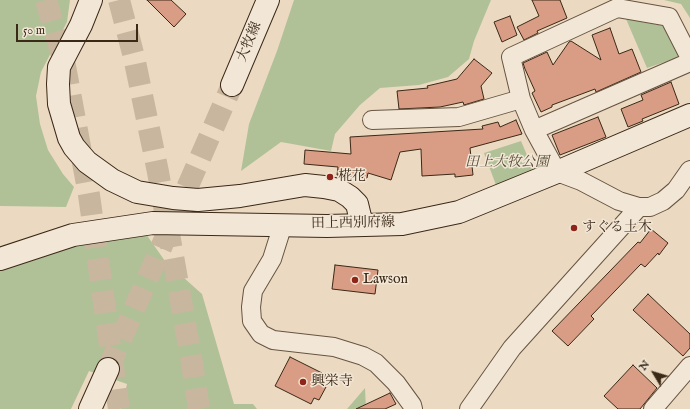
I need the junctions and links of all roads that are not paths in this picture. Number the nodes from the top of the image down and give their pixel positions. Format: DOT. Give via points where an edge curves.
graph roads {
  1 [pos="90,0"];
  2 [pos="268,0"];
  3 [pos="690,58"];
  4 [pos="690,62"];
  5 [pos="232,85"];
  6 [pos="521,99"];
  7 [pos="690,115"];
  8 [pos="372,120"];
  9 [pos="534,130"];
  10 [pos="690,170"];
  11 [pos="558,172"];
  12 [pos="639,207"];
  13 [pos="283,224"];
  14 [pos="362,224"];
  15 [pos="0,259"];
  16 [pos="690,366"];
  17 [pos="108,369"];
  18 [pos="90,409"];
  19 [pos="413,409"];
  20 [pos="469,409"];
  21 [pos="654,409"];
  1 -- 14 [label="street" via="81,25 60,67 58,84 58,104 69,138 88,162 112,180 137,192 173,198 198,200 240,196 305,185 339,190 356,204"];
  2 -- 5 [label="street, 大牧線"];
  3 -- 6 [label="street" via="669,17 617,8 511,57"];
  4 -- 9 [label="street"];
  6 -- 8 [label="street" via="459,117"];
  6 -- 9 [label="street"];
  7 -- 11 [label="street, 田上西別府線"];
  9 -- 11 [label="street"];
  10 -- 12 [label="street" via="676,190 663,201 650,207"];
  11 -- 12 [label="street" via="582,181 619,201"];
  11 -- 14 [label="street, 田上西別府線" via="459,212 402,224"];
  12 -- 20 [label="street" via="512,348"];
  13 -- 14 [label="street, 田上西別府線"];
  13 -- 15 [label="street, 田上西別府線" via="154,224 73,235"];
  13 -- 19 [label="street" via="272,260 253,291 252,321 261,334 273,340 334,347 363,356 376,364 396,383"];
  16 -- 21 [label="street"];
  17 -- 18 [label="street"];
}
